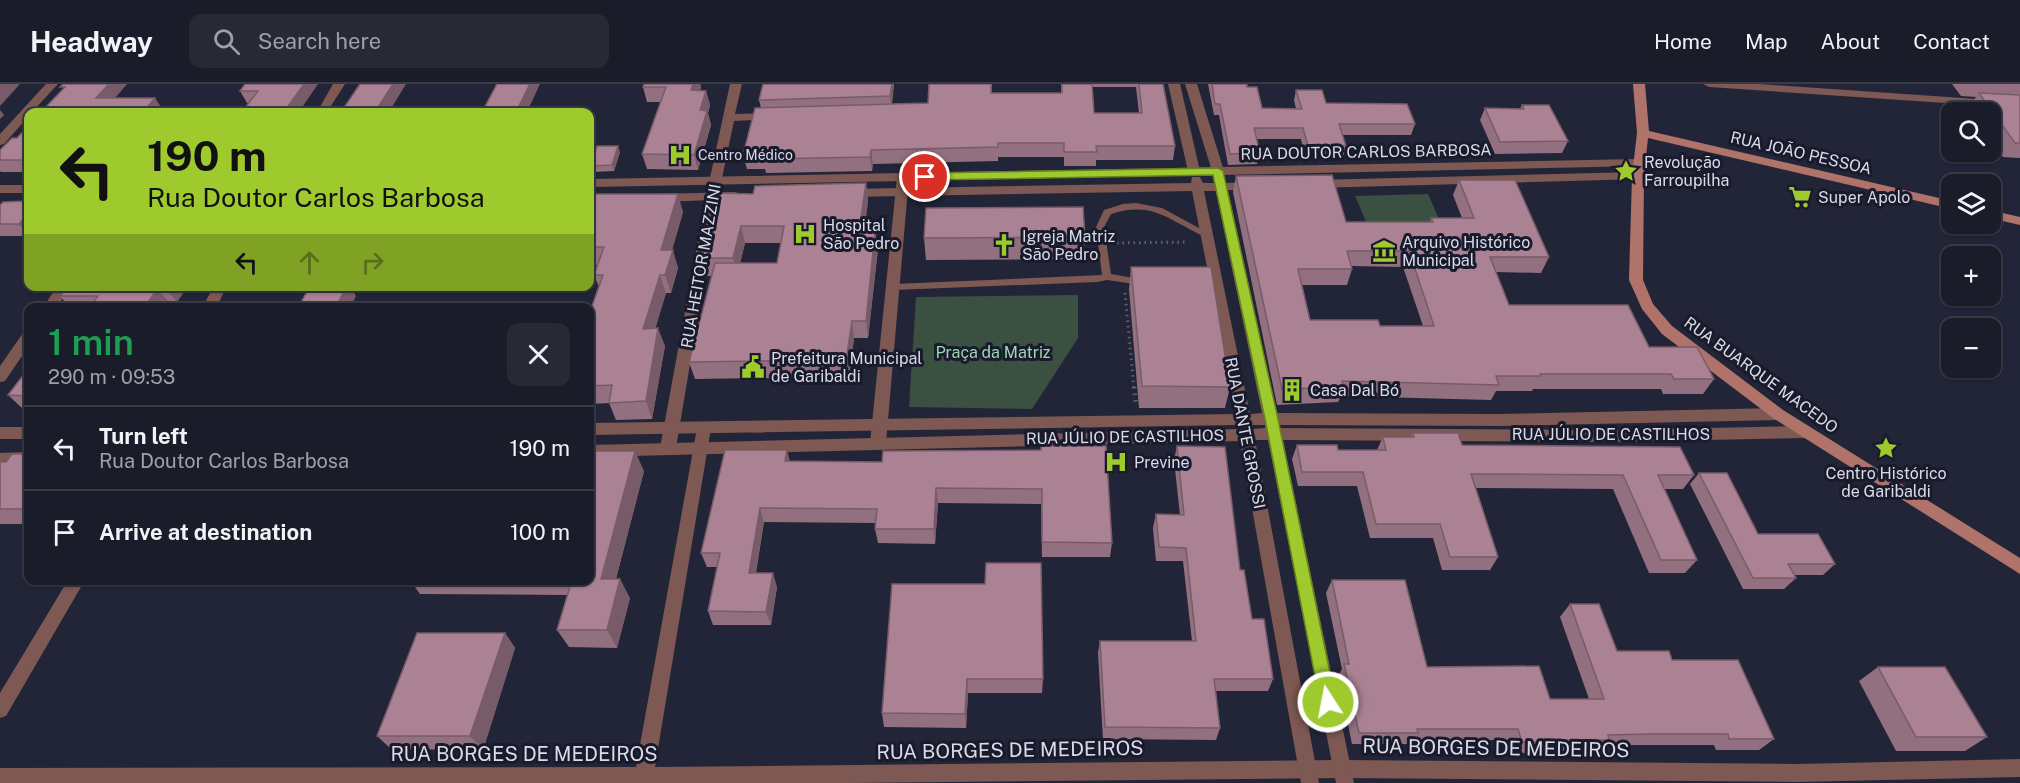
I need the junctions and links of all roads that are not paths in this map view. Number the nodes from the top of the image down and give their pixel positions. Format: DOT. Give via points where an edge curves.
graph roads {
  1 [pos="52,84"];
  2 [pos="339,84"];
  3 [pos="736,84"];
  4 [pos="1174,84"];
  5 [pos="1191,84"];
  6 [pos="1639,84"];
  7 [pos="1709,84"];
  8 [pos="2020,105"];
  9 [pos="30,108"];
  10 [pos="324,108"];
  11 [pos="24,115"];
  12 [pos="788,116"];
  13 [pos="729,118"];
  14 [pos="1643,133"];
  15 [pos="0,141"];
  16 [pos="1407,168"];
  17 [pos="1638,169"];
  18 [pos="1194,171"];
  19 [pos="903,177"];
  20 [pos="1219,179"];
  21 [pos="716,181"];
  22 [pos="1413,182"];
  23 [pos="594,183"];
  24 [pos="1299,185"];
  25 [pos="1265,186"];
  26 [pos="1198,188"];
  27 [pos="0,189"];
  28 [pos="24,189"];
  29 [pos="901,192"];
  30 [pos="830,194"];
  31 [pos="712,196"];
  32 [pos="748,196"];
  33 [pos="645,199"];
  34 [pos="1941,202"];
  35 [pos="2001,217"];
  36 [pos="2018,222"];
  37 [pos="1207,238"];
  38 [pos="1107,276"];
  39 [pos="1151,283"];
  40 [pos="894,287"];
  41 [pos="24,344"];
  42 [pos="0,377"];
  43 [pos="1778,414"];
  44 [pos="1498,420"];
  45 [pos="879,424"];
  46 [pos="1273,426"];
  47 [pos="1245,427"];
  48 [pos="594,429"];
  49 [pos="672,429"];
  50 [pos="704,429"];
  51 [pos="1806,432"];
  52 [pos="0,433"];
  53 [pos="24,433"];
  54 [pos="1506,435"];
  55 [pos="878,443"];
  56 [pos="702,447"];
  57 [pos="668,448"];
  58 [pos="594,451"];
  59 [pos="24,458"];
  60 [pos="0,459"];
  61 [pos="2020,567"];
  62 [pos="74,585"];
  63 [pos="0,710"];
  64 [pos="2020,768"];
  65 [pos="1308,776"];
  66 [pos="1343,776"];
  67 [pos="0,777"];
  68 [pos="963,778"];
  69 [pos="1799,778"];
  70 [pos="644,780"];
  1 -- 9 [label="street"];
  2 -- 10 [label="street"];
  3 -- 13 [label="street, RUA HEITOR MAZZINI"];
  4 -- 18 [label="street, RUA DANTE GROSSI"];
  5 -- 20 [label="street, RUA DANTE GROSSI"];
  6 -- 14 [label="main road, RUA BUARQUE MACEDO"];
  7 -- 8 [label="street"];
  11 -- 15 [label="street"];
  12 -- 13 [label="street"];
  13 -- 21 [label="street, RUA HEITOR MAZZINI"];
  14 -- 17 [label="main road, RUA BUARQUE MACEDO"];
  14 -- 34 [label="main road, RUA JOÃO PESSOA"];
  16 -- 17 [label="street, RUA DOUTOR CARLOS BARBOSA"];
  16 -- 20 [label="street, RUA DOUTOR CARLOS BARBOSA"];
  16 -- 22 [label="street"];
  17 -- 22 [label="street, RUA DOUTOR CARLOS BARBOSA"];
  17 -- 43 [label="main road, RUA BUARQUE MACEDO" via="1636,280 1647,306 1667,330"];
  18 -- 19 [label="street, RUA DOUTOR CARLOS BARBOSA"];
  18 -- 20 [label="street, RUA DOUTOR CARLOS BARBOSA"];
  18 -- 26 [label="street, RUA DANTE GROSSI"];
  19 -- 21 [label="street, RUA DOUTOR CARLOS BARBOSA"];
  19 -- 29 [label="street"];
  20 -- 25 [label="street, RUA DOUTOR CARLOS BARBOSA"];
  20 -- 26 [label="street, RUA DOUTOR CARLOS BARBOSA"];
  20 -- 46 [label="street, RUA DANTE GROSSI"];
  21 -- 23 [label="street, RUA DOUTOR CARLOS BARBOSA"];
  21 -- 31 [label="street, RUA HEITOR MAZZINI"];
  22 -- 24 [label="street, RUA DOUTOR CARLOS BARBOSA"];
  26 -- 29 [label="street, RUA DOUTOR CARLOS BARBOSA"];
  26 -- 37 [label="street, RUA DANTE GROSSI"];
  27 -- 28 [label="street"];
  29 -- 30 [label="street, RUA DOUTOR CARLOS BARBOSA"];
  29 -- 40 [label="street"];
  31 -- 32 [label="street"];
  31 -- 33 [label="street"];
  31 -- 49 [label="street, RUA HEITOR MAZZINI"];
  35 -- 36 [label="main road"];
  37 -- 38 [label="lane" via="1156,208 1124,205 1107,212 1100,227"];
  37 -- 47 [label="street, RUA DANTE GROSSI"];
  38 -- 39 [label="lane"];
  38 -- 40 [label="lane"];
  40 -- 45 [label="street"];
  41 -- 42 [label="street"];
  43 -- 44 [label="street, RUA JÚLIO DE CASTILHOS"];
  43 -- 51 [label="main road, RUA BUARQUE MACEDO"];
  44 -- 46 [label="street, RUA JÚLIO DE CASTILHOS"];
  44 -- 54 [label="street"];
  45 -- 47 [label="street, RUA JÚLIO DE CASTILHOS"];
  45 -- 50 [label="street, RUA JÚLIO DE CASTILHOS"];
  45 -- 55 [label="street"];
  46 -- 47 [label="street, RUA JÚLIO DE CASTILHOS"];
  46 -- 54 [label="street, RUA JÚLIO DE CASTILHOS"];
  46 -- 66 [label="street, RUA DANTE GROSSI"];
  47 -- 55 [label="street, RUA JÚLIO DE CASTILHOS"];
  47 -- 65 [label="street, RUA DANTE GROSSI"];
  48 -- 49 [label="street, RUA JÚLIO DE CASTILHOS"];
  49 -- 50 [label="street, RUA JÚLIO DE CASTILHOS"];
  49 -- 57 [label="street, RUA HEITOR MAZZINI"];
  50 -- 56 [label="street"];
  51 -- 54 [label="street, RUA JÚLIO DE CASTILHOS"];
  51 -- 61 [label="main road, RUA BUARQUE MACEDO"];
  52 -- 53 [label="street"];
  55 -- 56 [label="street, RUA JÚLIO DE CASTILHOS"];
  56 -- 57 [label="street, RUA JÚLIO DE CASTILHOS"];
  56 -- 70 [label="street"];
  57 -- 58 [label="street, RUA JÚLIO DE CASTILHOS"];
  59 -- 60 [label="street"];
  62 -- 63 [label="street"];
  64 -- 69 [label="street, RUA BORGES DE MEDEIROS"];
  65 -- 66 [label="street, RUA BORGES DE MEDEIROS"];
  65 -- 68 [label="street, RUA BORGES DE MEDEIROS"];
  66 -- 69 [label="street, RUA BORGES DE MEDEIROS"];
  67 -- 70 [label="street, RUA BORGES DE MEDEIROS"];
  68 -- 70 [label="street, RUA BORGES DE MEDEIROS"];
}
